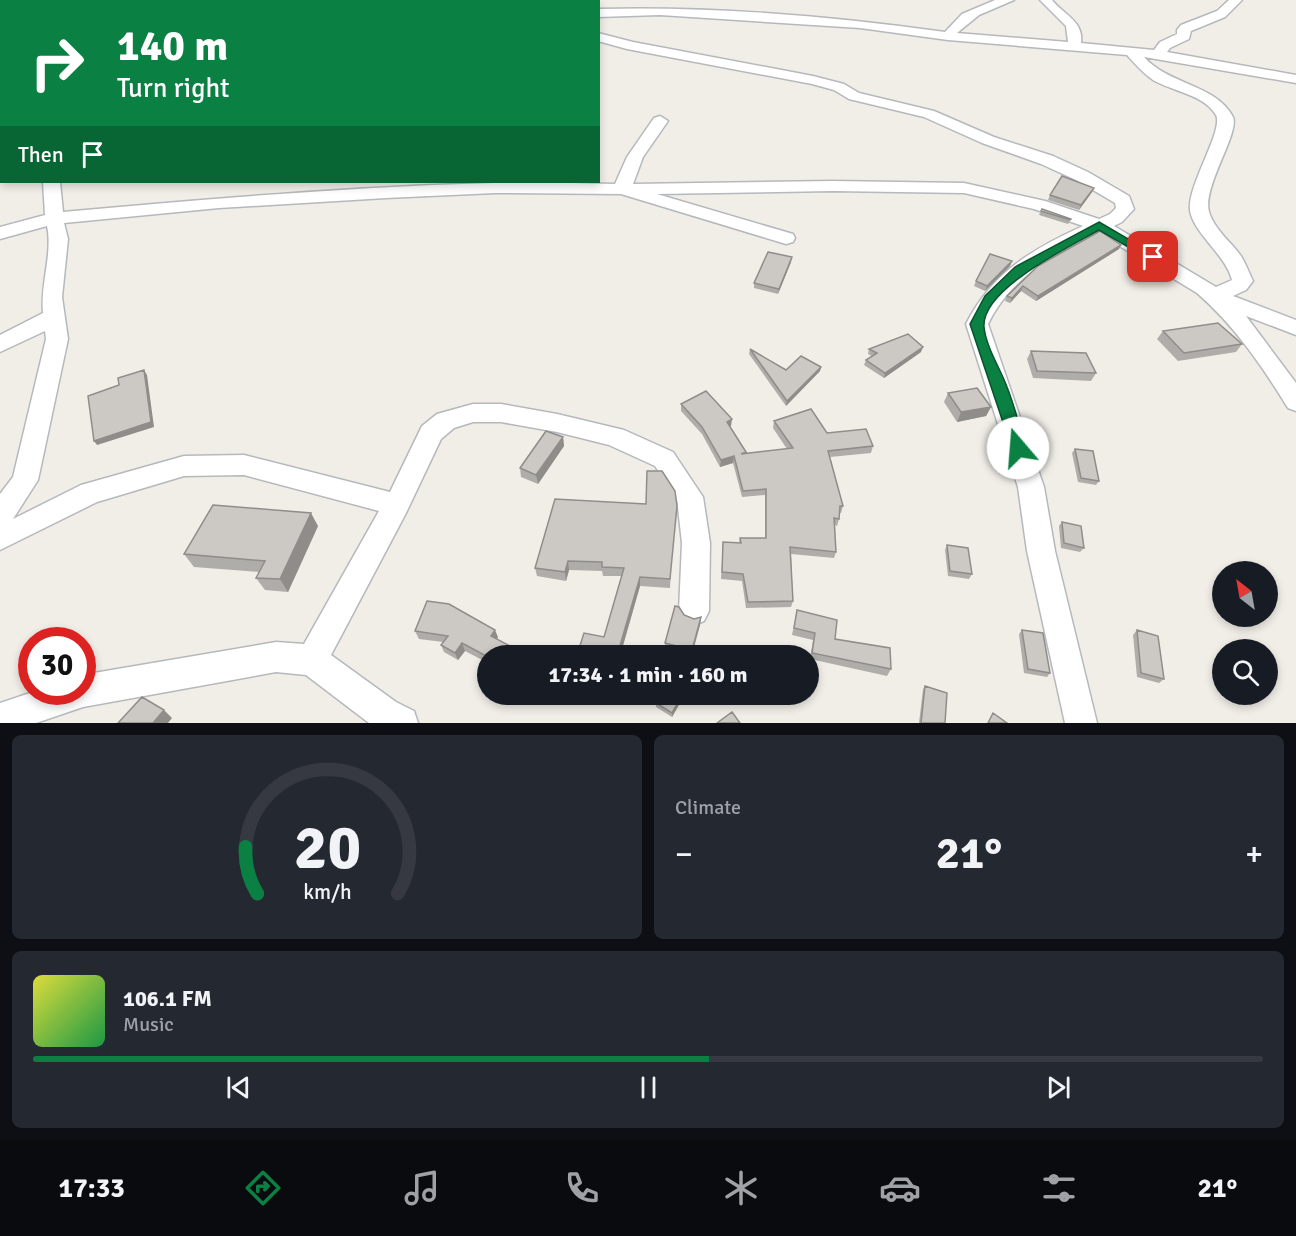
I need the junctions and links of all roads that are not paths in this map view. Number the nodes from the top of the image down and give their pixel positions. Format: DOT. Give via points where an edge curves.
graph roads {
  1 [pos="1008,0"];
  2 [pos="1046,0"];
  3 [pos="1236,0"];
  4 [pos="600,14"];
  5 [pos="948,36"];
  6 [pos="600,38"];
  7 [pos="1074,46"];
  8 [pos="1131,51"];
  9 [pos="1158,55"];
  10 [pos="1296,79"];
  11 [pos="660,121"];
  12 [pos="51,183"];
  13 [pos="622,189"];
  14 [pos="54,218"];
  15 [pos="1099,225"];
  16 [pos="0,233"];
  17 [pos="786,238"];
  18 [pos="1215,296"];
  19 [pos="55,316"];
  20 [pos="1296,328"];
  21 [pos="0,344"];
  22 [pos="1296,402"];
  23 [pos="397,505"];
  24 [pos="0,515"];
  25 [pos="0,538"];
  26 [pos="694,610"];
  27 [pos="312,660"];
  28 [pos="96,688"];
  29 [pos="40,705"];
  30 [pos="0,719"];
  31 [pos="388,720"];
  32 [pos="1081,723"];
  1 -- 5 [label="street" via="959,21"];
  2 -- 7 [label="street" via="1071,22 1076,31"];
  3 -- 9 [label="street" via="1221,14 1183,30 1184,36 1165,45"];
  4 -- 5 [label="street" via="660,11 817,20"];
  5 -- 7 [label="street"];
  6 -- 15 [label="street" via="813,80 854,96 929,114 1082,176 1123,200 1125,209"];
  7 -- 8 [label="street"];
  8 -- 9 [label="street"];
  8 -- 18 [label="street" via="1160,78 1212,100 1225,117 1227,126 1208,168 1198,210 1233,259 1243,281"];
  9 -- 10 [label="street"];
  11 -- 13 [label="street" via="635,157"];
  12 -- 14 [label="street"];
  13 -- 14 [label="street" via="495,188 386,193 219,202"];
  13 -- 15 [label="street" via="964,188 1039,205"];
  13 -- 17 [label="street"];
  14 -- 16 [label="street"];
  14 -- 19 [label="street" via="59,239 52,287"];
  15 -- 18 [label="street"];
  15 -- 32 [label="street" via="1019,270 989,299 977,324 1031,487 1041,551"];
  18 -- 20 [label="street"];
  18 -- 22 [label="street" via="1265,352"];
  19 -- 21 [label="street"];
  19 -- 24 [label="street" via="57,339 25,480"];
  23 -- 25 [label="street" via="244,465 184,466 90,493"];
  23 -- 26 [label="street" via="431,433 446,421 473,413 501,413 615,437 664,459 690,497 696,543"];
  23 -- 27 [label="street"];
  27 -- 28 [label="street" via="276,657"];
  27 -- 31 [label="street"];
  29 -- 30 [label="street"];
}
